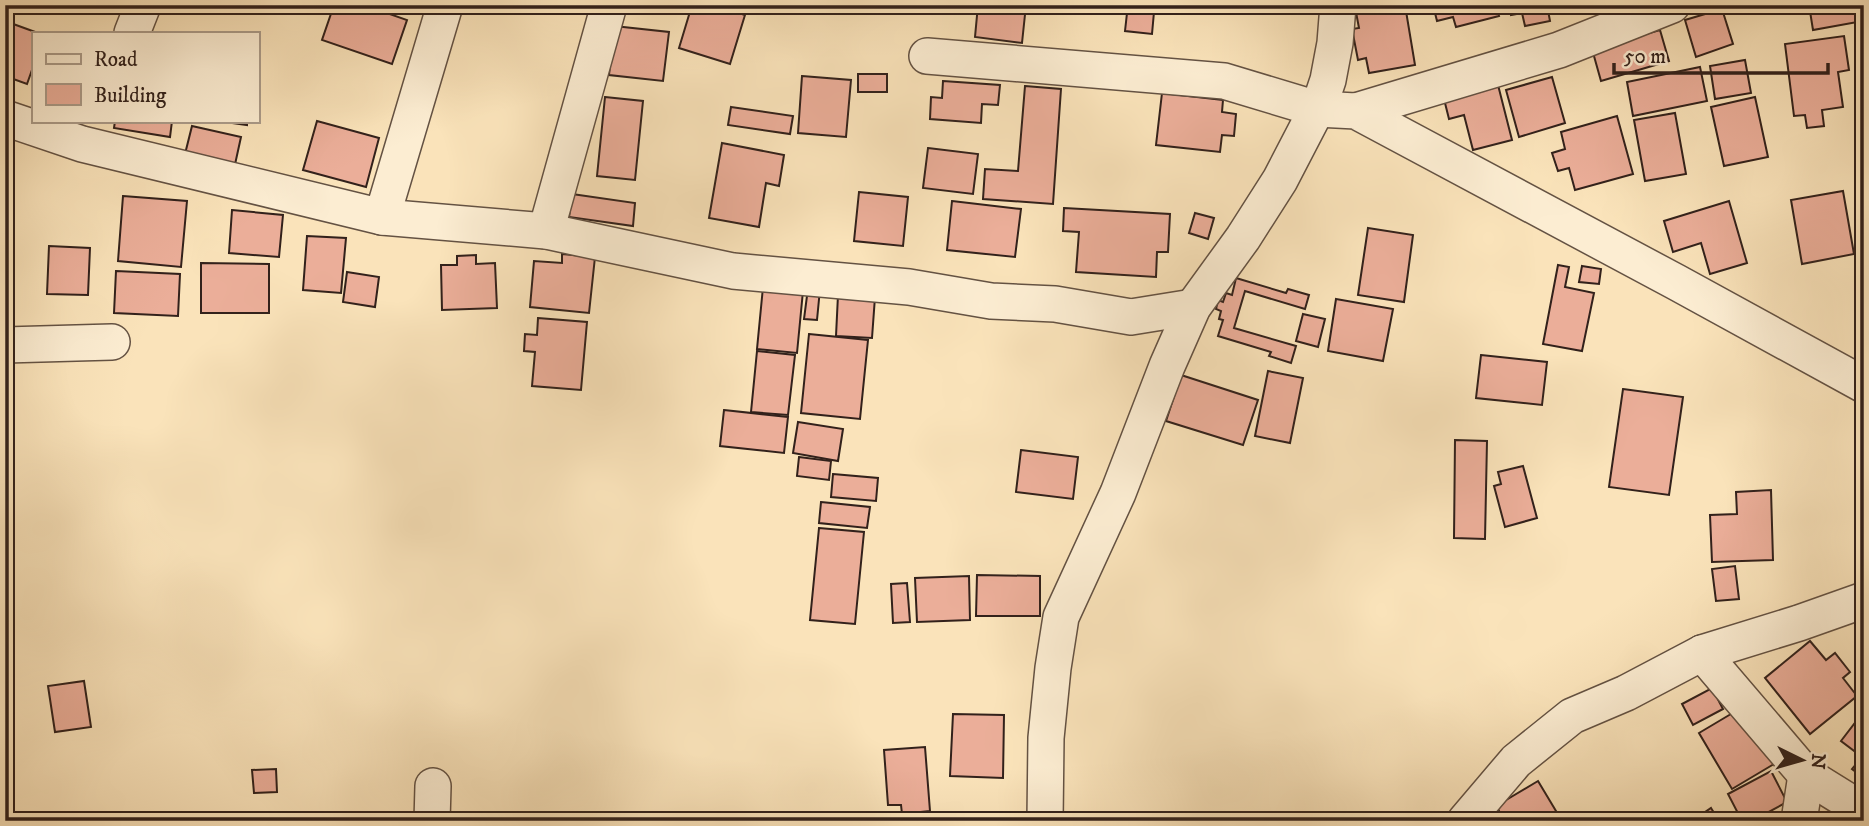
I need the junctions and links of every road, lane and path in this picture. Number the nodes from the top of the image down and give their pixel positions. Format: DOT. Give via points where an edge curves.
graph roads {
  1 [pos="143,5"];
  2 [pos="445,5"];
  3 [pos="609,5"];
  4 [pos="1338,5"];
  5 [pos="1672,5"];
  6 [pos="132,32"];
  7 [pos="927,56"];
  8 [pos="1317,109"];
  9 [pos="1356,111"];
  10 [pos="5,118"];
  11 [pos="88,132"];
  12 [pos="382,217"];
  13 [pos="546,230"];
  14 [pos="1193,307"];
  15 [pos="1131,317"];
  16 [pos="111,342"];
  17 [pos="5,345"];
  18 [pos="1167,366"];
  19 [pos="1864,385"];
  20 [pos="1864,600"];
  21 [pos="1702,653"];
  22 [pos="1806,775"];
  23 [pos="433,786"];
  24 [pos="1864,811"];
  25 [pos="432,821"];
  26 [pos="1045,821"];
  27 [pos="1465,821"];
  28 [pos="1799,821"];
  1 -- 6 [label="street"];
  2 -- 12 [label="street"];
  3 -- 13 [label="street"];
  4 -- 8 [label="street" via="1328,80"];
  5 -- 9 [label="street" via="1559,50"];
  7 -- 8 [label="street" via="1224,80"];
  8 -- 9 [label="street"];
  8 -- 14 [label="street" via="1272,192"];
  9 -- 19 [label="street"];
  10 -- 11 [label="street"];
  11 -- 12 [label="street"];
  12 -- 13 [label="street"];
  13 -- 15 [label="street" via="733,271 909,287"];
  14 -- 15 [label="street"];
  14 -- 18 [label="street"];
  15 -- 18 [label="street"];
  16 -- 17 [label="street"];
  18 -- 26 [label="street" via="1118,493 1061,617 1046,738"];
  20 -- 21 [label="street"];
  21 -- 22 [label="street"];
  21 -- 27 [label="street" via="1572,716 1516,761"];
  22 -- 24 [label="street"];
  22 -- 28 [label="street"];
  23 -- 25 [label="street"];
}
